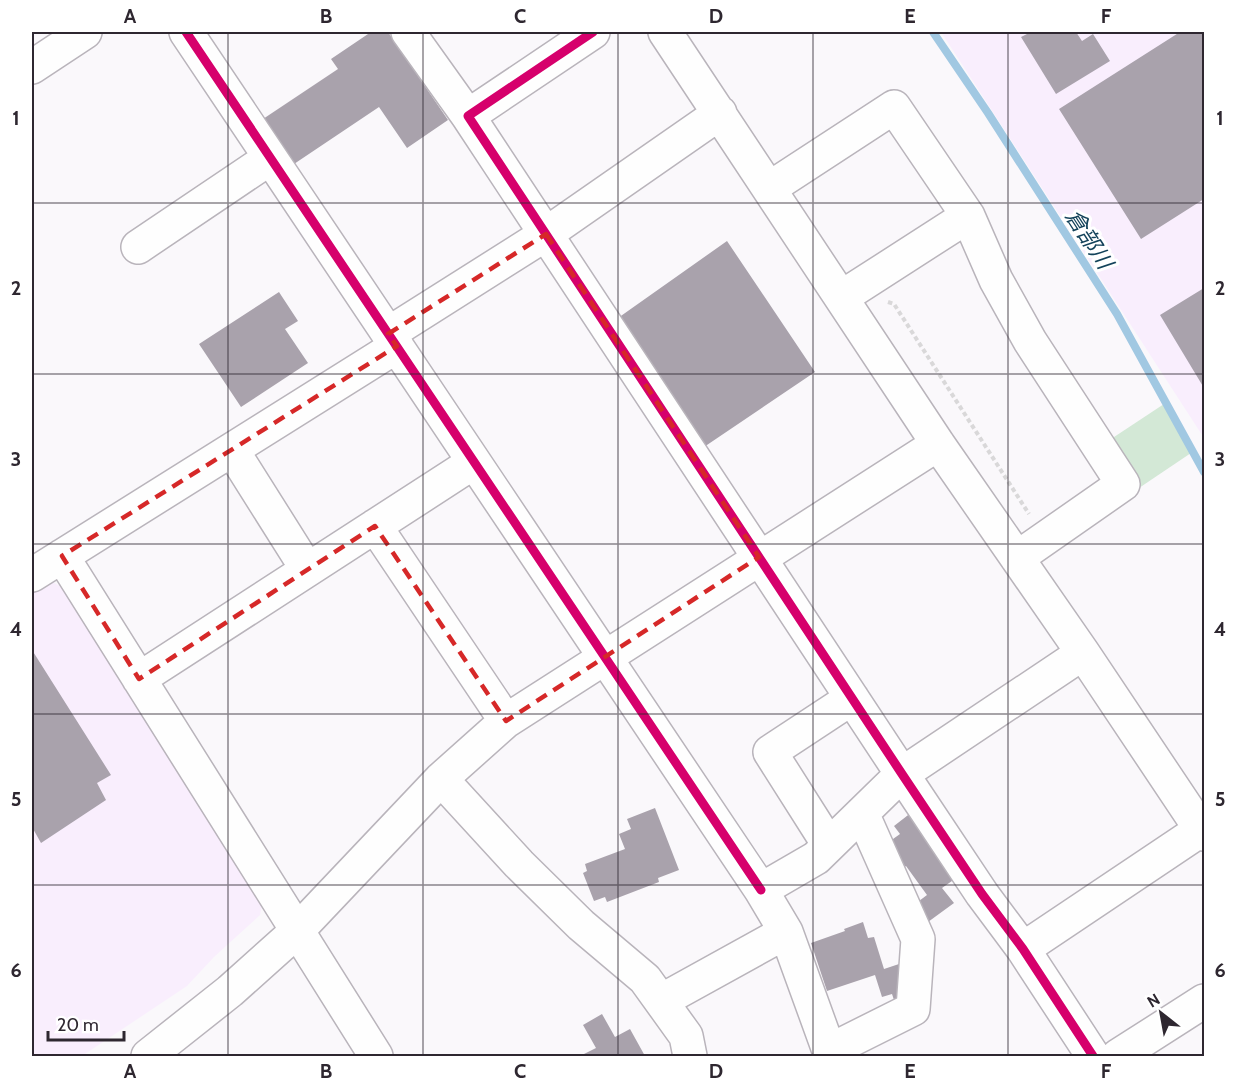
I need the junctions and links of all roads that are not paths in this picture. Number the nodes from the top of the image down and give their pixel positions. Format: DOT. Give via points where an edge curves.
graph roads {
  1 [pos="85,32"];
  2 [pos="186,32"];
  3 [pos="408,32"];
  4 [pos="593,32"];
  5 [pos="665,32"];
  6 [pos="32,67"];
  7 [pos="720,113"];
  8 [pos="468,116"];
  9 [pos="270,158"];
  10 [pos="770,188"];
  11 [pos="968,216"];
  12 [pos="546,234"];
  13 [pos="138,247"];
  14 [pos="850,292"];
  15 [pos="392,340"];
  16 [pos="938,444"];
  17 [pos="232,450"];
  18 [pos="474,462"];
  19 [pos="375,526"];
  20 [pos="1027,551"];
  21 [pos="62,556"];
  22 [pos="759,557"];
  23 [pos="307,569"];
  24 [pos="32,575"];
  25 [pos="1083,653"];
  26 [pos="604,657"];
  27 [pos="139,679"];
  28 [pos="852,698"];
  29 [pos="506,721"];
  30 [pos="902,774"];
  31 [pos="441,778"];
  32 [pos="862,813"];
  33 [pos="1203,832"];
  34 [pos="829,845"];
  35 [pos="761,890"];
  36 [pos="297,931"];
  37 [pos="786,932"];
  38 [pos="1023,949"];
  39 [pos="1204,1000"];
  40 [pos="661,1001"];
  41 [pos="830,1054"];
  42 [pos="153,1055"];
  43 [pos="376,1056"];
  44 [pos="690,1056"];
  45 [pos="1093,1056"];
  46 [pos="1118,1056"];
  1 -- 6 [label="street"];
  2 -- 9 [label="street"];
  3 -- 8 [label="street"];
  4 -- 8 [label="street"];
  5 -- 7 [label="street"];
  7 -- 10 [label="street"];
  7 -- 12 [label="street"];
  8 -- 12 [label="street"];
  9 -- 13 [label="street"];
  9 -- 15 [label="street"];
  10 -- 11 [label="street" via="894,107"];
  10 -- 14 [label="street"];
  11 -- 14 [label="street"];
  11 -- 20 [label="street" via="996,280 1030,341 1123,484"];
  12 -- 15 [label="street"];
  12 -- 22 [label="street"];
  14 -- 16 [label="street"];
  15 -- 17 [label="street"];
  15 -- 18 [label="street"];
  16 -- 20 [label="street"];
  16 -- 22 [label="street"];
  17 -- 21 [label="street"];
  17 -- 23 [label="street"];
  18 -- 19 [label="street"];
  18 -- 26 [label="street"];
  19 -- 23 [label="street"];
  19 -- 29 [label="street"];
  20 -- 25 [label="street"];
  21 -- 24 [label="street"];
  21 -- 27 [label="street"];
  22 -- 26 [label="street"];
  22 -- 28 [label="street"];
  23 -- 27 [label="street"];
  25 -- 30 [label="street"];
  25 -- 33 [label="street"];
  26 -- 29 [label="street"];
  26 -- 35 [label="street"];
  27 -- 36 [label="street"];
  28 -- 30 [label="street"];
  28 -- 34 [label="street" via="770,752"];
  29 -- 31 [label="street"];
  30 -- 32 [label="street"];
  30 -- 38 [label="street"];
  31 -- 36 [label="street"];
  31 -- 40 [label="street" via="519,864 581,925 645,979"];
  32 -- 34 [label="street"];
  32 -- 41 [label="street" via="918,939 913,1009"];
  33 -- 38 [label="street"];
  34 -- 35 [label="street" via="816,858"];
  35 -- 37 [label="street"];
  36 -- 42 [label="street"];
  36 -- 43 [label="street"];
  37 -- 40 [label="street"];
  37 -- 41 [label="street"];
  38 -- 45 [label="street"];
  39 -- 46 [label="street"];
  40 -- 44 [label="street" via="686,1036"];
}
